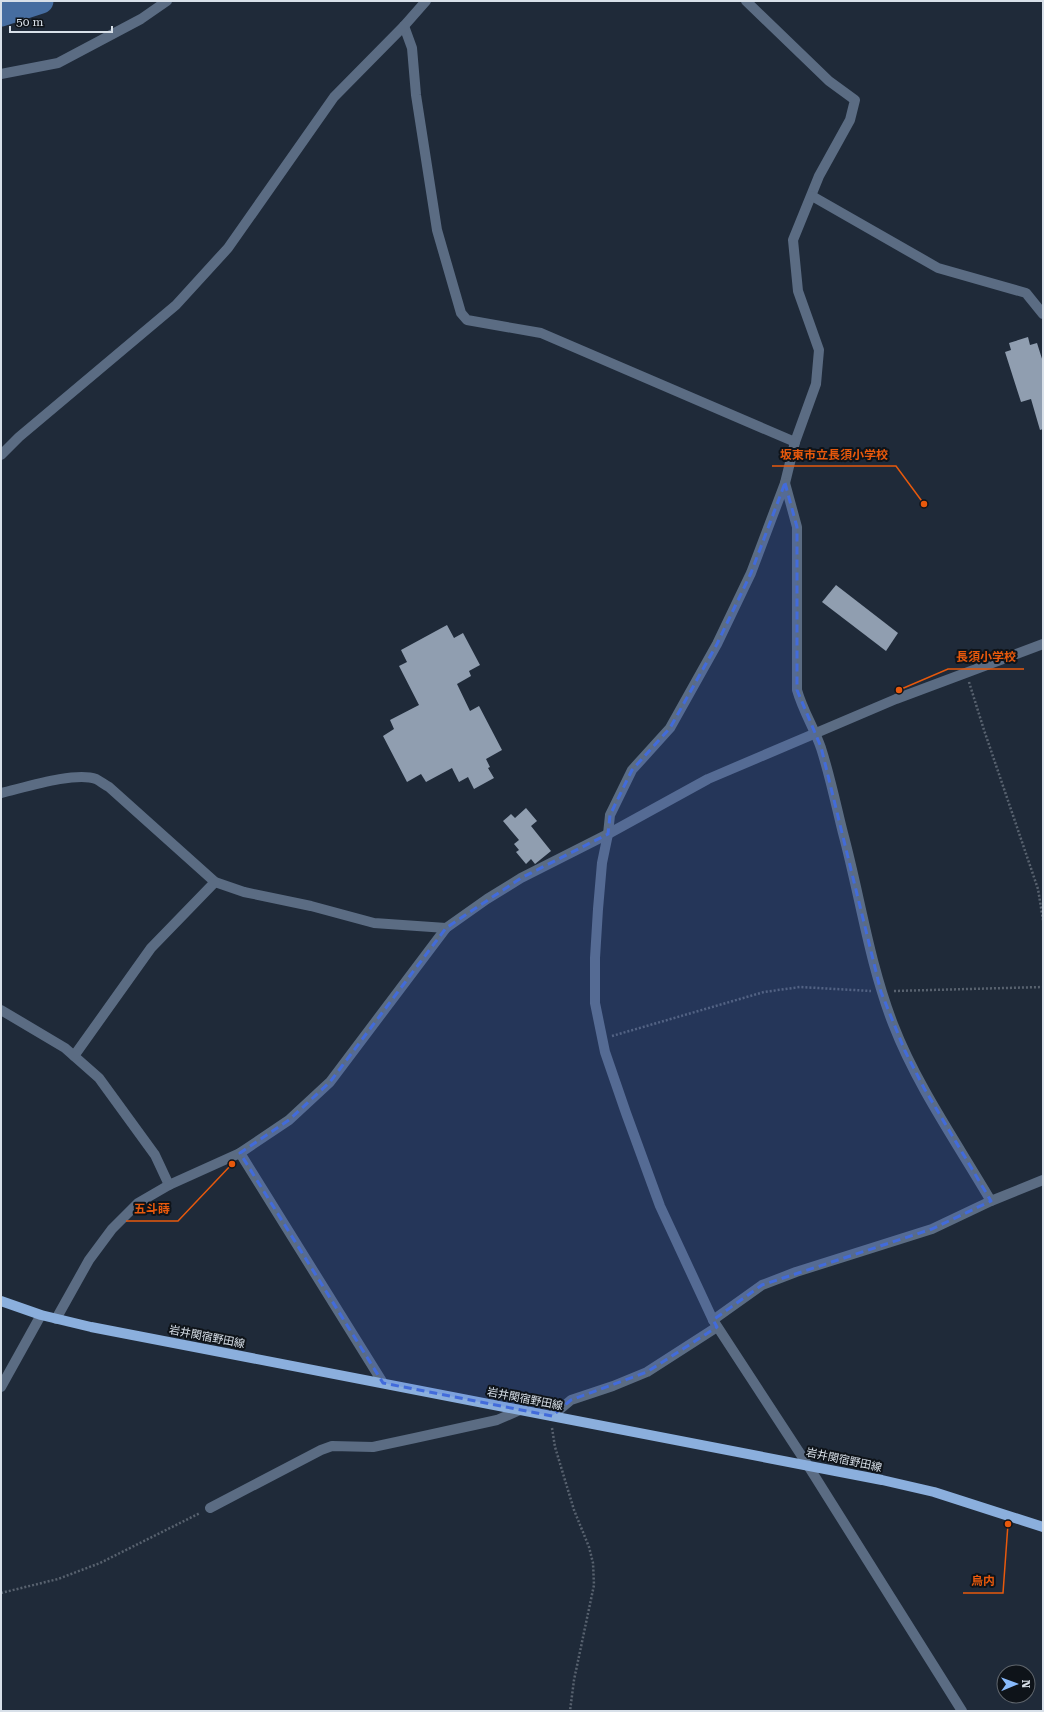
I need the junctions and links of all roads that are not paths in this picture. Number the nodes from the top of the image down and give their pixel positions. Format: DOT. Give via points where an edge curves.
graph roads {
  1 [pos="167,1"];
  2 [pos="426,1"];
  3 [pos="746,1"];
  4 [pos="404,26"];
  5 [pos="1,74"];
  6 [pos="812,196"];
  7 [pos="1043,314"];
  8 [pos="795,442"];
  9 [pos="1,455"];
  10 [pos="785,483"];
  11 [pos="1043,644"];
  12 [pos="814,733"];
  13 [pos="1,793"];
  14 [pos="608,834"];
  15 [pos="214,882"];
  16 [pos="446,928"];
  17 [pos="1,1010"];
  18 [pos="74,1056"];
  19 [pos="240,1153"];
  20 [pos="1043,1180"];
  21 [pos="169,1184"];
  22 [pos="991,1201"];
  23 [pos="1,1301"];
  24 [pos="41,1315"];
  25 [pos="56,1319"];
  26 [pos="715,1324"];
  27 [pos="383,1383"];
  28 [pos="1,1387"];
  29 [pos="520,1410"];
  30 [pos="552,1416"];
  31 [pos="807,1464"];
  32 [pos="210,1508"];
  33 [pos="1043,1527"];
  34 [pos="962,1711"];
  1 -- 5 [label="street" via="141,19 58,63"];
  2 -- 4 [label="street"];
  3 -- 6 [label="street" via="829,81 855,100 850,120 819,176"];
  4 -- 8 [label="street" via="412,48 416,95 437,230 464,317 468,320 541,333"];
  4 -- 9 [label="street" via="334,97 228,248 176,305"];
  6 -- 7 [label="street" via="938,268 1026,293"];
  6 -- 8 [label="street" via="793,240 798,291 819,350 816,384"];
  8 -- 10 [label="street"];
  10 -- 12 [label="street" via="797,527 797,690 801,706"];
  10 -- 14 [label="street" via="751,572 717,644 670,728 632,770 610,814"];
  11 -- 12 [label="street"];
  12 -- 14 [label="street" via="708,778"];
  12 -- 22 [label="street" via="821,747 850,859 881,992 905,1051 924,1088"];
  13 -- 15 [label="street" via="59,780 80,777 95,779 109,788"];
  14 -- 16 [label="street" via="522,878"];
  14 -- 26 [label="street" via="602,863 595,958 595,1003 605,1052 660,1206"];
  15 -- 16 [label="street" via="244,892 374,923"];
  15 -- 18 [label="street" via="150,948"];
  16 -- 19 [label="street" via="330,1082 289,1120"];
  17 -- 18 [label="street"];
  18 -- 21 [label="street" via="99,1078 155,1155"];
  19 -- 21 [label="street"];
  19 -- 27 [label="street"];
  20 -- 22 [label="street"];
  21 -- 25 [label="street" via="138,1203 112,1229 89,1260"];
  22 -- 26 [label="street" via="932,1230 762,1285"];
  23 -- 24 [label="main road, 岩井関宿野田線"];
  24 -- 25 [label="main road, 岩井関宿野田線"];
  24 -- 28 [label="street"];
  25 -- 27 [label="main road, 岩井関宿野田線"];
  26 -- 30 [label="street" via="648,1372 571,1400"];
  26 -- 31 [label="street"];
  27 -- 29 [label="main road, 岩井関宿野田線"];
  29 -- 30 [label="main road, 岩井関宿野田線"];
  29 -- 32 [label="street" via="497,1420 373,1447 332,1446"];
  30 -- 31 [label="main road, 岩井関宿野田線"];
  31 -- 33 [label="main road, 岩井関宿野田線" via="934,1492"];
  31 -- 34 [label="street"];
}
